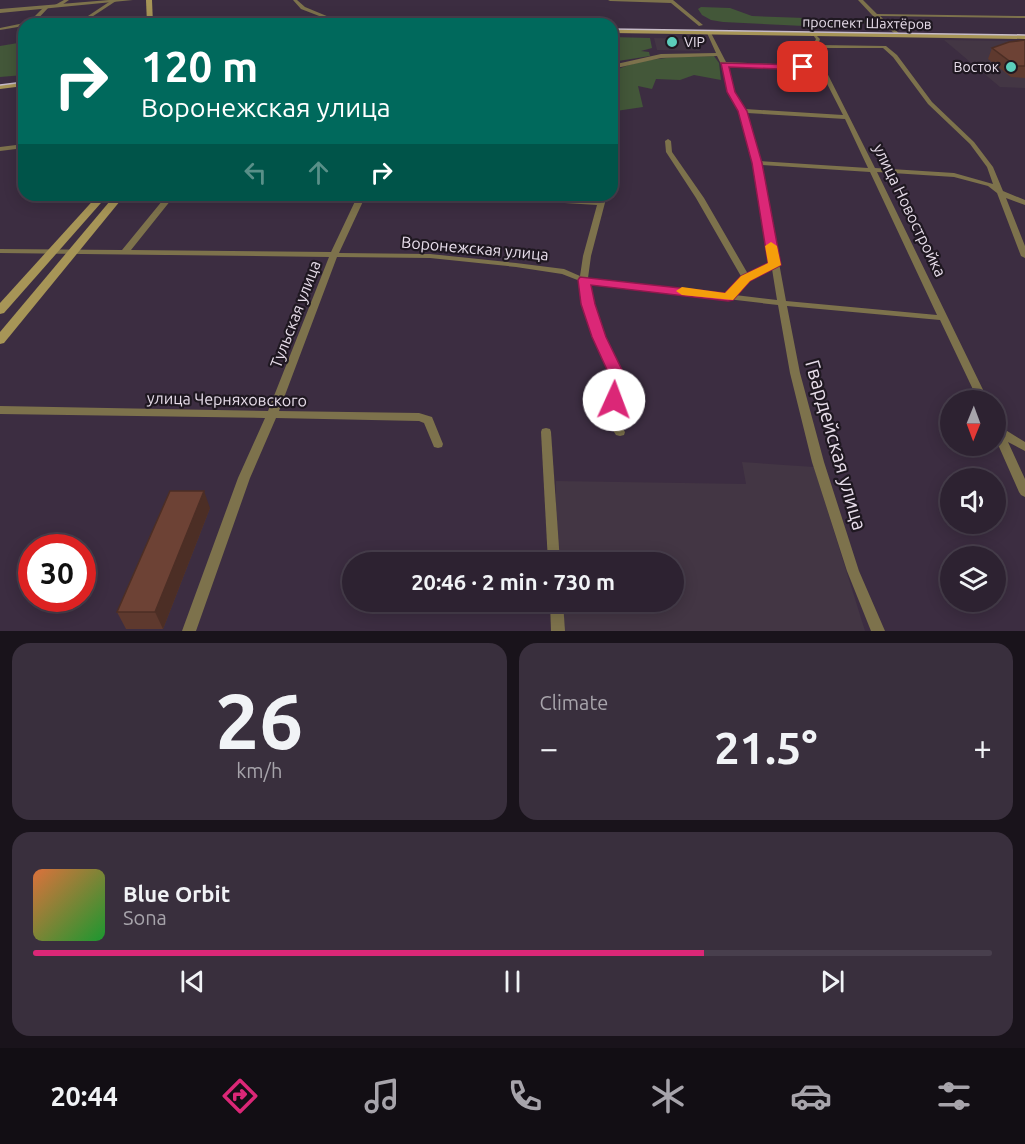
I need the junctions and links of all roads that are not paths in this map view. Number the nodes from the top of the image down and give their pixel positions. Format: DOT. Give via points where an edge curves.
graph roads {
  1 [pos="67,0"];
  2 [pos="130,0"];
  3 [pos="149,0"];
  4 [pos="295,0"];
  5 [pos="610,0"];
  6 [pos="860,0"];
  7 [pos="671,1"];
  8 [pos="114,2"];
  9 [pos="57,6"];
  10 [pos="47,7"];
  11 [pos="0,11"];
  12 [pos="875,15"];
  13 [pos="1025,17"];
  14 [pos="34,18"];
  15 [pos="88,18"];
  16 [pos="150,18"];
  17 [pos="329,18"];
  18 [pos="701,25"];
  19 [pos="18,26"];
  20 [pos="0,29"];
  21 [pos="618,31"];
  22 [pos="709,33"];
  23 [pos="815,35"];
  24 [pos="899,36"];
  25 [pos="1025,37"];
  26 [pos="816,46"];
  27 [pos="720,54"];
  28 [pos="724,64"];
  29 [pos="618,66"];
  30 [pos="822,68"];
  31 [pos="18,79"];
  32 [pos="0,81"];
  33 [pos="18,85"];
  34 [pos="0,87"];
  35 [pos="743,111"];
  36 [pos="847,117"];
  37 [pos="668,141"];
  38 [pos="18,147"];
  39 [pos="0,149"];
  40 [pos="757,163"];
  41 [pos="873,169"];
  42 [pos="1001,193"];
  43 [pos="98,201"];
  44 [pos="115,201"];
  45 [pos="166,201"];
  46 [pos="359,201"];
  47 [pos="602,201"];
  48 [pos="1025,203"];
  49 [pos="0,251"];
  50 [pos="51,252"];
  51 [pos="73,252"];
  52 [pos="125,252"];
  53 [pos="334,254"];
  54 [pos="1025,256"];
  55 [pos="775,265"];
  56 [pos="746,278"];
  57 [pos="584,280"];
  58 [pos="728,297"];
  59 [pos="782,303"];
  60 [pos="0,310"];
  61 [pos="944,318"];
  62 [pos="0,340"];
  63 [pos="978,390"];
  64 [pos="0,410"];
  65 [pos="272,415"];
  66 [pos="546,432"];
  67 [pos="620,432"];
  68 [pos="1006,435"];
  69 [pos="438,444"];
  70 [pos="1025,447"];
  71 [pos="1006,449"];
  72 [pos="1025,492"];
  73 [pos="553,552"];
  74 [pos="557,612"];
  75 [pos="189,631"];
  76 [pos="558,631"];
  77 [pos="879,631"];
  1 -- 9 [label="street"];
  2 -- 8 [label="street"];
  3 -- 16 [label="main road"];
  4 -- 17 [label="street" via="303,8"];
  5 -- 7 [label="street"];
  6 -- 12 [label="street"];
  7 -- 18 [label="street"];
  8 -- 9 [label="street"];
  8 -- 15 [label="street"];
  9 -- 10 [label="street"];
  10 -- 11 [label="street"];
  10 -- 14 [label="street"];
  12 -- 13 [label="street, проспект Шахтёров"];
  12 -- 24 [label="street"];
  19 -- 20 [label="street"];
  21 -- 22 [label="main road, проспект Шахтёров"];
  22 -- 23 [label="main road, проспект Шахтёров"];
  22 -- 27 [label="street, Гвардейская улица"];
  23 -- 24 [label="main road, проспект Шахтёров"];
  23 -- 26 [label="street, улица Новостройка"];
  24 -- 25 [label="main road, проспект Шахтёров"];
  26 -- 30 [label="street, улица Новостройка" via="813,51"];
  26 -- 42 [label="street" via="886,48 930,103 972,143 990,167"];
  27 -- 28 [label="street, Гвардейская улица"];
  27 -- 29 [label="street" via="661,56"];
  28 -- 30 [label="street"];
  28 -- 35 [label="street, Гвардейская улица" via="731,92"];
  30 -- 36 [label="street, улица Новостройка"];
  31 -- 32 [label="main road"];
  33 -- 34 [label="main road"];
  35 -- 36 [label="street"];
  35 -- 40 [label="street, Гвардейская улица"];
  36 -- 41 [label="street, улица Новостройка"];
  37 -- 56 [label="street" via="669,152"];
  38 -- 39 [label="street"];
  40 -- 41 [label="street"];
  40 -- 55 [label="street, Гвардейская улица"];
  41 -- 42 [label="street" via="954,175 990,185"];
  41 -- 61 [label="street, улица Новостройка"];
  42 -- 48 [label="street"];
  42 -- 54 [label="street"];
  43 -- 50 [label="main road"];
  44 -- 51 [label="main road"];
  45 -- 52 [label="street"];
  46 -- 53 [label="street, Тульская улица"];
  47 -- 57 [label="street"];
  49 -- 50 [label="street, Воронежская улица"];
  50 -- 51 [label="street, Воронежская улица"];
  50 -- 60 [label="main road"];
  51 -- 52 [label="street, Воронежская улица"];
  51 -- 62 [label="main road"];
  52 -- 53 [label="street, Воронежская улица"];
  53 -- 57 [label="street, Воронежская улица" via="488,261 564,272"];
  53 -- 65 [label="street, Тульская улица"];
  55 -- 56 [label="street"];
  55 -- 59 [label="street, Гвардейская улица"];
  56 -- 58 [label="street"];
  57 -- 58 [label="street, Воронежская улица"];
  57 -- 67 [label="street" via="599,337 616,372 614,400 608,416"];
  58 -- 59 [label="street, Воронежская улица"];
  59 -- 61 [label="street, Воронежская улица"];
  59 -- 77 [label="street, Гвардейская улица" via="818,462 853,571"];
  61 -- 63 [label="street, улица Новостройка"];
  64 -- 65 [label="street, улица Черняховского"];
  65 -- 69 [label="street, улица Черняховского" via="419,417 428,420"];
  65 -- 75 [label="street, Тульская улица" via="244,478"];
  66 -- 73 [label="street"];
  68 -- 70 [label="street"];
  71 -- 72 [label="street"];
  74 -- 76 [label="street"];
}
